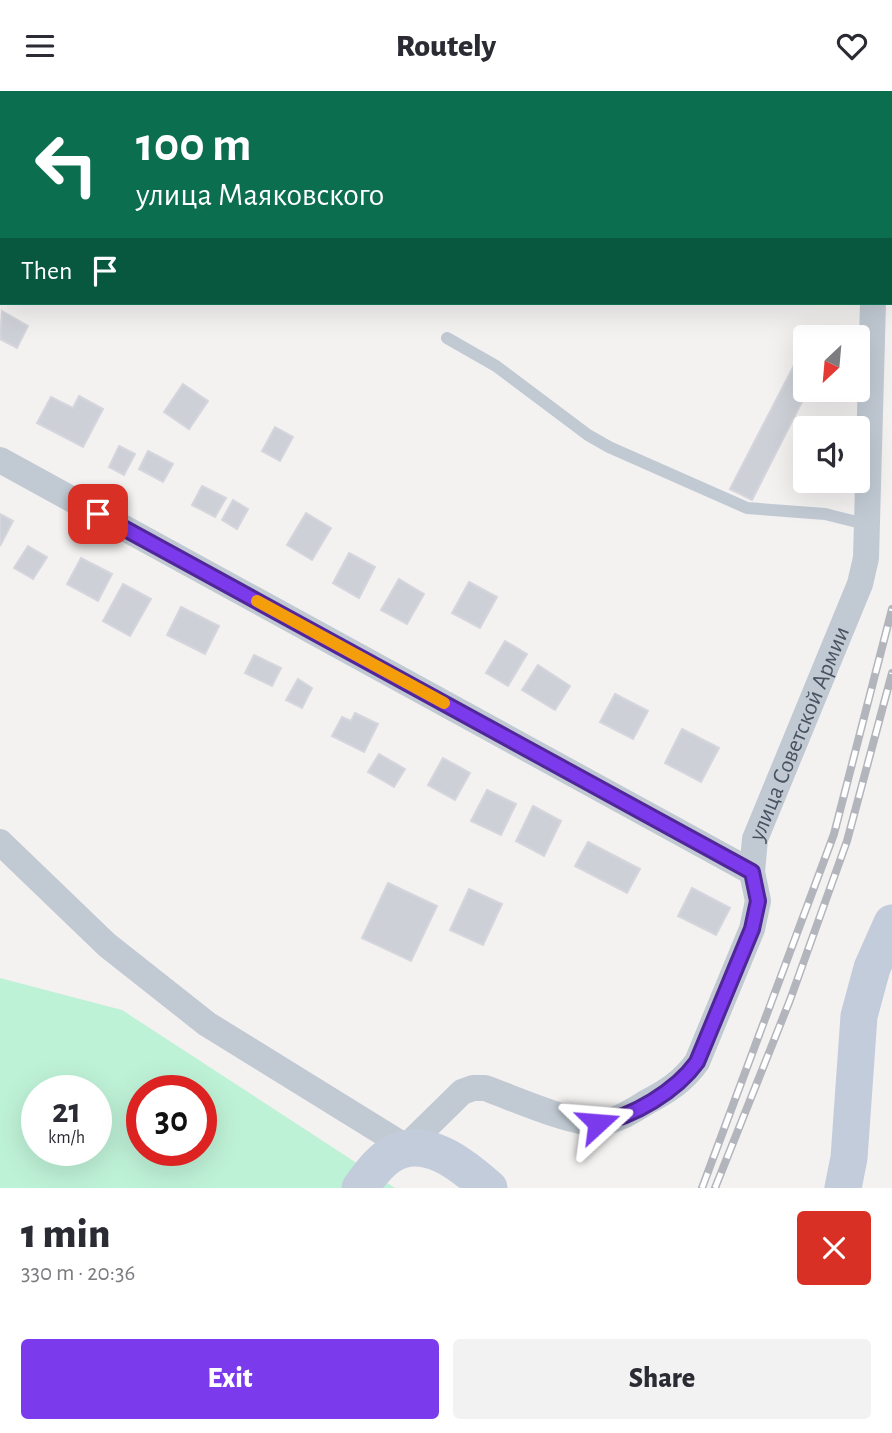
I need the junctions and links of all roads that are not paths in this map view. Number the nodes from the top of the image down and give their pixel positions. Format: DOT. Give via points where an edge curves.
graph roads {
  1 [pos="873,305"];
  2 [pos="447,338"];
  3 [pos="0,460"];
  4 [pos="865,524"];
  5 [pos="0,842"];
  6 [pos="752,872"];
  7 [pos="892,923"];
  8 [pos="406,1147"];
  9 [pos="360,1188"];
  10 [pos="489,1188"];
  11 [pos="844,1188"];
  1 -- 4 [label="street, улица Советской Армии"];
  2 -- 4 [label="lane" via="496,366 588,435 621,453 747,508 825,514"];
  3 -- 6 [label="street"];
  4 -- 6 [label="street, улица Советской Армии" via="866,558 860,584 755,839"];
  5 -- 8 [label="street" via="107,945 207,1024"];
  6 -- 8 [label="street, улица Советской Армии" via="758,901 752,929 697,1062 672,1089 616,1120 598,1123 576,1121 485,1088 473,1088 462,1092"];
  7 -- 11 [label="main road" via="872,968 859,1016"];
  8 -- 9 [label="main road" via="388,1156"];
  8 -- 10 [label="main road" via="440,1153"];
}
